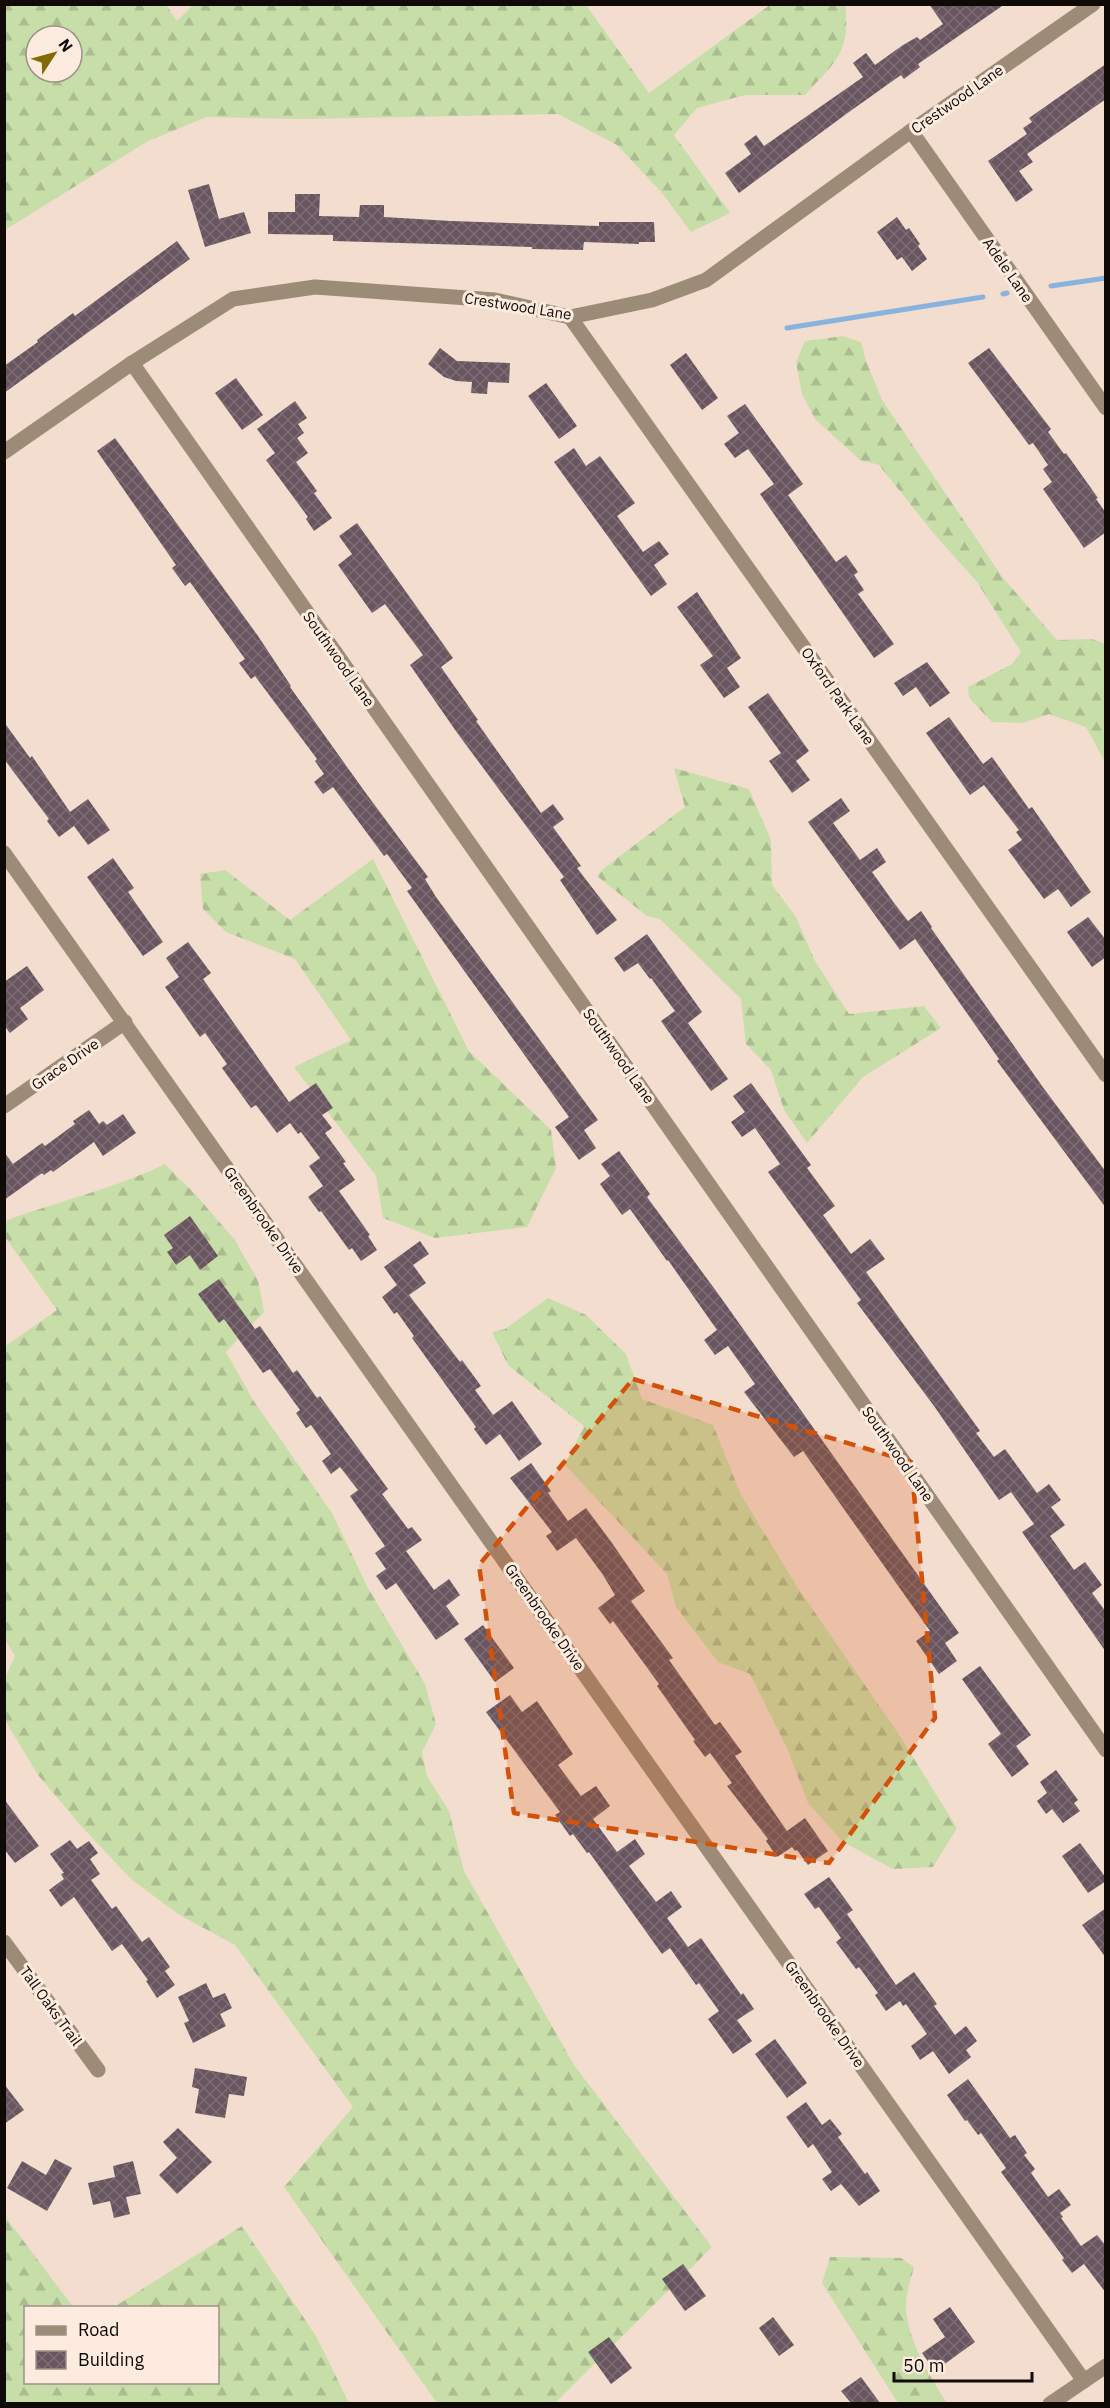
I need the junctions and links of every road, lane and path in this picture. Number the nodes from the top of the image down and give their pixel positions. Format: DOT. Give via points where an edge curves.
graph roads {
  1 [pos="1093,4"];
  2 [pos="911,131"];
  3 [pos="570,317"];
  4 [pos="132,363"];
  5 [pos="1106,408"];
  6 [pos="4,452"];
  7 [pos="4,853"];
  8 [pos="125,1022"];
  9 [pos="1106,1075"];
  10 [pos="4,1106"];
  11 [pos="1106,1750"];
  12 [pos="4,1942"];
  13 [pos="98,2070"];
  14 [pos="1106,2366"];
  15 [pos="1084,2381"];
  16 [pos="1050,2403"];
  1 -- 2 [label="street, Crestwood Lane"];
  2 -- 3 [label="street, Crestwood Lane" via="706,280 652,300"];
  2 -- 5 [label="street, Adele Lane"];
  3 -- 4 [label="street, Crestwood Lane" via="495,300 315,287 233,299"];
  3 -- 9 [label="street, Oxford Park Lane"];
  4 -- 6 [label="street, Crestwood Lane"];
  4 -- 11 [label="street, Southwood Lane"];
  7 -- 8 [label="street, Greenbrooke Drive"];
  8 -- 10 [label="street, Grace Drive"];
  8 -- 15 [label="street, Greenbrooke Drive"];
  12 -- 13 [label="street, Tall Oaks Trail"];
  14 -- 15 [label="street"];
  15 -- 16 [label="street"];
}
